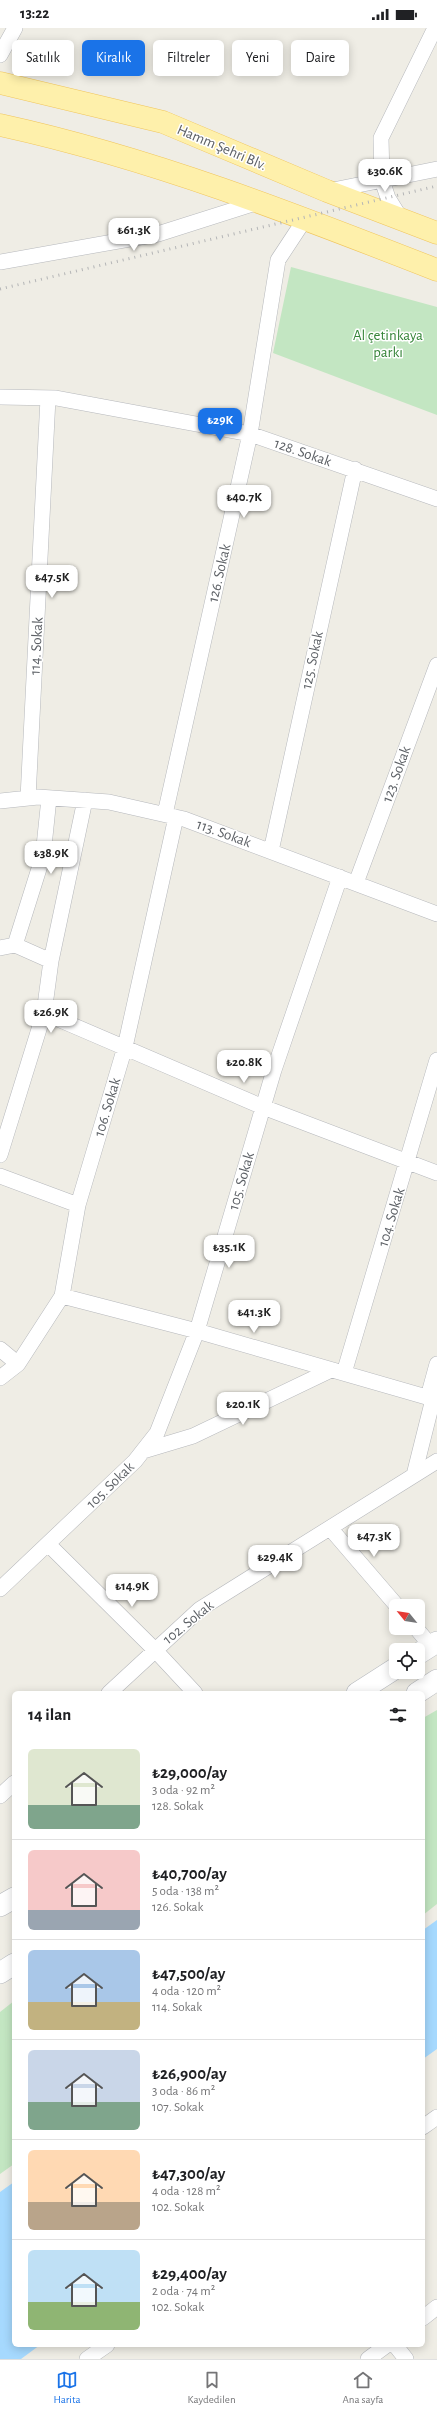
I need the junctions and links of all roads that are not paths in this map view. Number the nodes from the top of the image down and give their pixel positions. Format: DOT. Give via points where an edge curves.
graph roads {
  1 [pos="15,28"];
  2 [pos="435,28"];
  3 [pos="0,55"];
  4 [pos="0,83"];
  5 [pos="0,125"];
  6 [pos="437,168"];
  7 [pos="382,180"];
  8 [pos="327,191"];
  9 [pos="259,202"];
  10 [pos="305,218"];
  11 [pos="401,219"];
  12 [pos="437,233"];
  13 [pos="0,262"];
  14 [pos="437,270"];
  15 [pos="0,397"];
  16 [pos="48,398"];
  17 [pos="250,434"];
  18 [pos="355,469"];
  19 [pos="437,499"];
  20 [pos="437,665"];
  21 [pos="28,798"];
  22 [pos="49,798"];
  23 [pos="85,800"];
  24 [pos="0,801"];
  25 [pos="171,815"];
  26 [pos="271,851"];
  27 [pos="340,877"];
  28 [pos="356,883"];
  29 [pos="437,914"];
  30 [pos="15,945"];
  31 [pos="0,948"];
  32 [pos="51,961"];
  33 [pos="44,1013"];
  34 [pos="125,1047"];
  35 [pos="437,1060"];
  36 [pos="263,1108"];
  37 [pos="0,1155"];
  38 [pos="408,1163"];
  39 [pos="437,1173"];
  40 [pos="0,1176"];
  41 [pos="78,1205"];
  42 [pos="62,1296"];
  43 [pos="197,1332"];
  44 [pos="0,1349"];
  45 [pos="18,1364"];
  46 [pos="437,1364"];
  47 [pos="338,1371"];
  48 [pos="0,1378"];
  49 [pos="433,1399"];
  50 [pos="143,1451"];
  51 [pos="437,1461"];
  52 [pos="414,1475"];
  53 [pos="330,1528"];
  54 [pos="48,1544"];
  55 [pos="0,1589"];
  56 [pos="391,1599"];
  57 [pos="421,1635"];
  58 [pos="429,1647"];
  59 [pos="155,1650"];
  60 [pos="389,1672"];
  61 [pos="437,1680"];
  62 [pos="111,1691"];
  63 [pos="193,1691"];
  64 [pos="360,1691"];
  65 [pos="420,1691"];
  66 [pos="12,1785"];
  67 [pos="1,1794"];
  68 [pos="12,1899"];
  69 [pos="0,1906"];
  70 [pos="12,1965"];
  71 [pos="0,1973"];
  72 [pos="437,2308"];
  73 [pos="425,2317"];
  74 [pos="104,2347"];
  75 [pos="384,2347"];
  76 [pos="397,2347"];
  77 [pos="87,2359"];
  78 [pos="368,2359"];
  79 [pos="406,2359"];
  1 -- 3 [label="street"];
  2 -- 7 [label="street" via="380,138"];
  4 -- 8 [label="main road, Hamm Şehri Blv." via="163,122"];
  5 -- 9 [label="main road" via="62,138 168,170"];
  6 -- 7 [label="street"];
  7 -- 8 [label="street"];
  7 -- 11 [label="street" via="388,198"];
  8 -- 11 [label="main road, Hamm Şehri Blv."];
  9 -- 10 [label="main road"];
  9 -- 13 [label="street" via="158,234"];
  10 -- 14 [label="main road"];
  10 -- 17 [label="street, 126. Sokak" via="278,260"];
  11 -- 12 [label="main road, Hamm Şehri Blv."];
  15 -- 16 [label="street, 128. Sokak"];
  16 -- 17 [label="street, 128. Sokak"];
  16 -- 21 [label="street, 114. Sokak"];
  17 -- 18 [label="street, 128. Sokak"];
  17 -- 25 [label="street, 126. Sokak"];
  18 -- 19 [label="street, 128. Sokak"];
  18 -- 26 [label="street, 125. Sokak"];
  20 -- 28 [label="street, 123. Sokak"];
  21 -- 22 [label="street, 113. Sokak"];
  21 -- 24 [label="street, 113. Sokak"];
  22 -- 23 [label="street, 113. Sokak"];
  22 -- 30 [label="street" via="43,856"];
  23 -- 25 [label="street, 113. Sokak" via="109,802"];
  23 -- 32 [label="street"];
  25 -- 26 [label="street, 113. Sokak"];
  25 -- 34 [label="street, 106. Sokak"];
  26 -- 27 [label="street, 113. Sokak"];
  27 -- 28 [label="street, 113. Sokak"];
  27 -- 36 [label="street, 105. Sokak"];
  28 -- 29 [label="street, 113. Sokak"];
  30 -- 31 [label="street"];
  30 -- 32 [label="street"];
  32 -- 33 [label="street"];
  33 -- 34 [label="street"];
  33 -- 37 [label="street"];
  34 -- 36 [label="street"];
  34 -- 41 [label="street, 106. Sokak"];
  35 -- 38 [label="street, 104. Sokak"];
  36 -- 38 [label="street"];
  36 -- 43 [label="street, 105. Sokak"];
  38 -- 39 [label="street"];
  38 -- 47 [label="street, 104. Sokak"];
  40 -- 41 [label="street"];
  41 -- 42 [label="street, 106. Sokak"];
  42 -- 43 [label="street"];
  42 -- 45 [label="street, 106. Sokak"];
  43 -- 47 [label="street"];
  43 -- 50 [label="street, 105. Sokak" via="157,1433"];
  44 -- 45 [label="street"];
  45 -- 48 [label="street, 106. Sokak"];
  46 -- 49 [label="street"];
  47 -- 49 [label="street"];
  47 -- 50 [label="street" via="193,1436"];
  49 -- 52 [label="street"];
  50 -- 54 [label="street, 105. Sokak"];
  51 -- 52 [label="street, 102. Sokak"];
  52 -- 53 [label="street, 102. Sokak"];
  53 -- 56 [label="street"];
  53 -- 59 [label="street, 102. Sokak" via="200,1609"];
  54 -- 55 [label="street, 105. Sokak"];
  54 -- 59 [label="street"];
  57 -- 58 [label="street"];
  59 -- 62 [label="street, 102. Sokak"];
  59 -- 63 [label="street"];
  60 -- 64 [label="main road"];
  61 -- 65 [label="main road"];
  66 -- 67 [label="street"];
  68 -- 69 [label="main road"];
  70 -- 71 [label="main road"];
  72 -- 73 [label="street"];
  74 -- 77 [label="street"];
  75 -- 78 [label="street"];
  76 -- 79 [label="street"];
}
